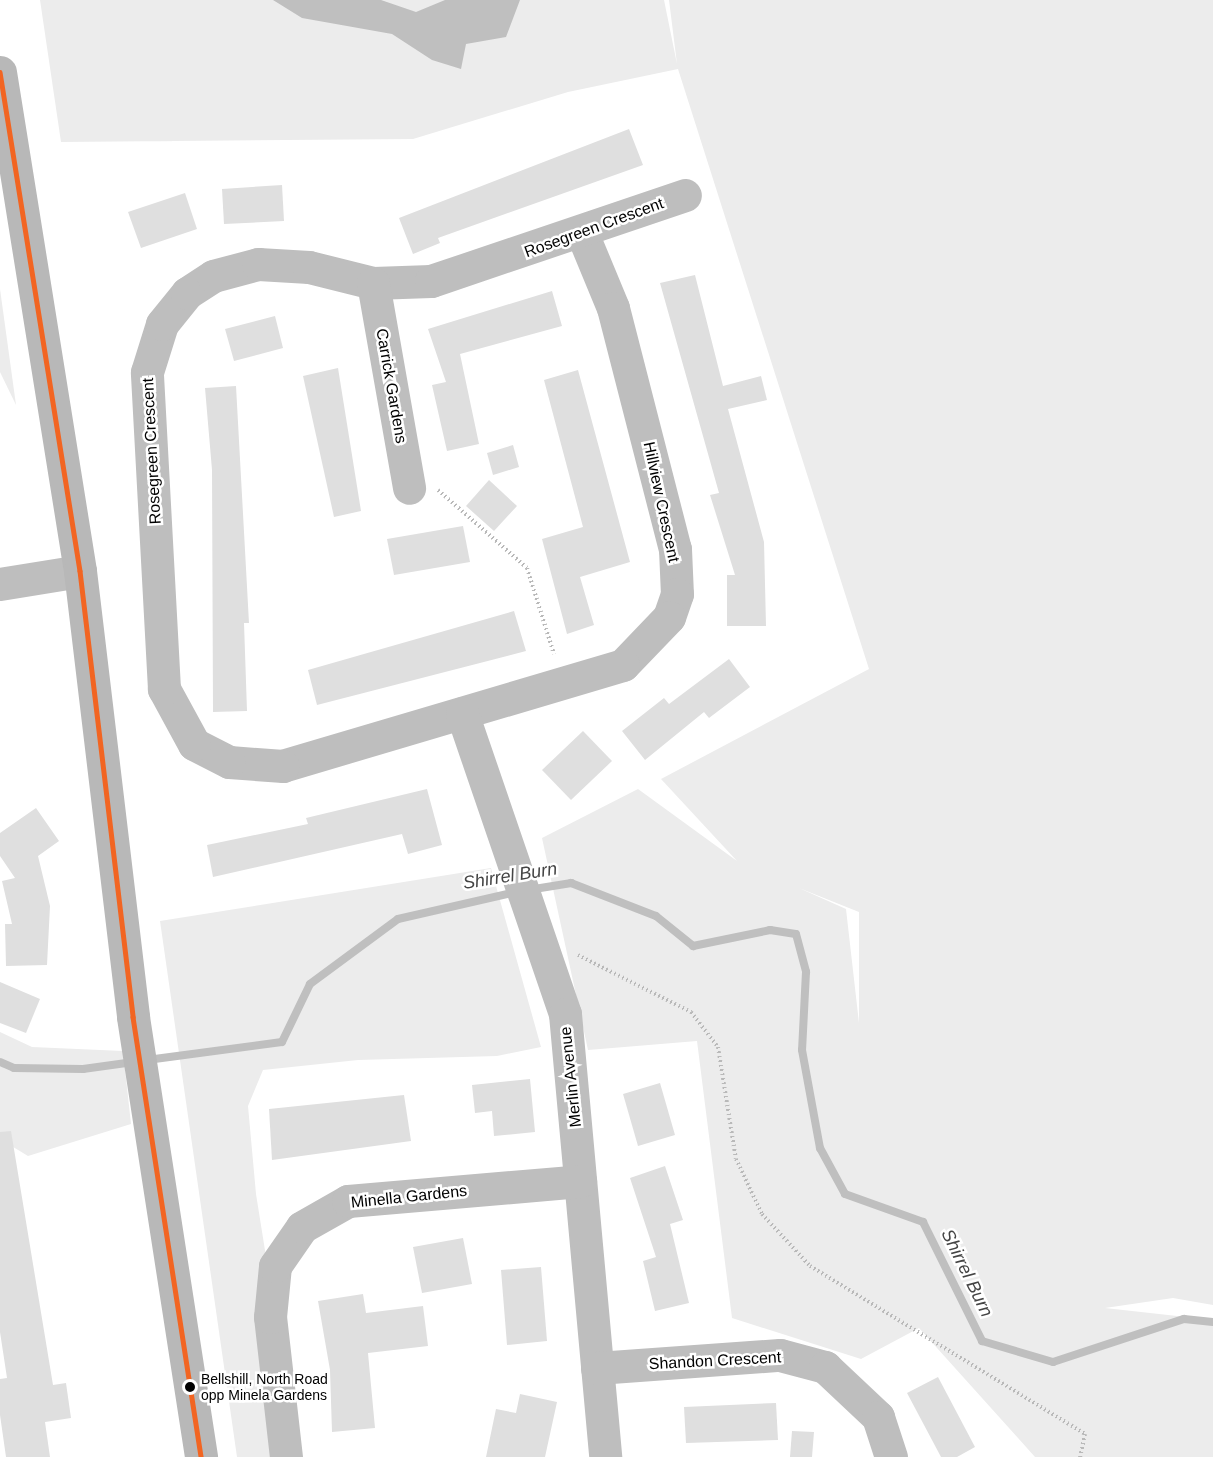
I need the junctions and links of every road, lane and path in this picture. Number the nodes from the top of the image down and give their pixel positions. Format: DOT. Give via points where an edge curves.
graph roads {
  1 [pos="0,72"];
  2 [pos="685,195"];
  3 [pos="582,233"];
  4 [pos="373,283"];
  5 [pos="408,489"];
  6 [pos="80,571"];
  7 [pos="0,584"];
  8 [pos="566,686"];
  9 [pos="462,713"];
  10 [pos="535,924"];
  11 [pos="580,1181"];
  12 [pos="597,1368"];
  13 [pos="277,1456"];
  14 [pos="201,1457"];
  15 [pos="605,1457"];
  16 [pos="891,1457"];
  17 [pos="1080,1457"];
  1 -- 6 [label="main road"];
  2 -- 3 [label="street, Rosegreen Crescent"];
  3 -- 4 [label="street, Rosegreen Crescent" via="431,281"];
  3 -- 8 [label="street, Hillview Crescent" via="613,308 675,549 677,594 669,617 623,665"];
  4 -- 5 [label="street, Carrick Gardens"];
  4 -- 9 [label="street, Rosegreen Crescent" via="309,267 258,264 204,282 187,293 162,324 147,372 164,689 194,744 255,768 283,766"];
  5 -- 8 [label="path" via="527,568"];
  6 -- 7 [label="street"];
  6 -- 14 [label="main road" via="133,1017"];
  8 -- 9 [label="street, Hillview Crescent"];
  9 -- 10 [label="street, Merlin Avenue"];
  10 -- 11 [label="street, Merlin Avenue" via="565,1014"];
  10 -- 17 [label="path" via="691,1012 718,1047 736,1159 762,1214 810,1266 1085,1434"];
  11 -- 12 [label="street, Merlin Avenue"];
  11 -- 13 [label="street, Minella Gardens" via="348,1201 302,1227 275,1266 270,1317"];
  12 -- 15 [label="street, Merlin Avenue"];
  12 -- 16 [label="street, Shandon Crescent" via="780,1355 825,1367 878,1417"];
}
